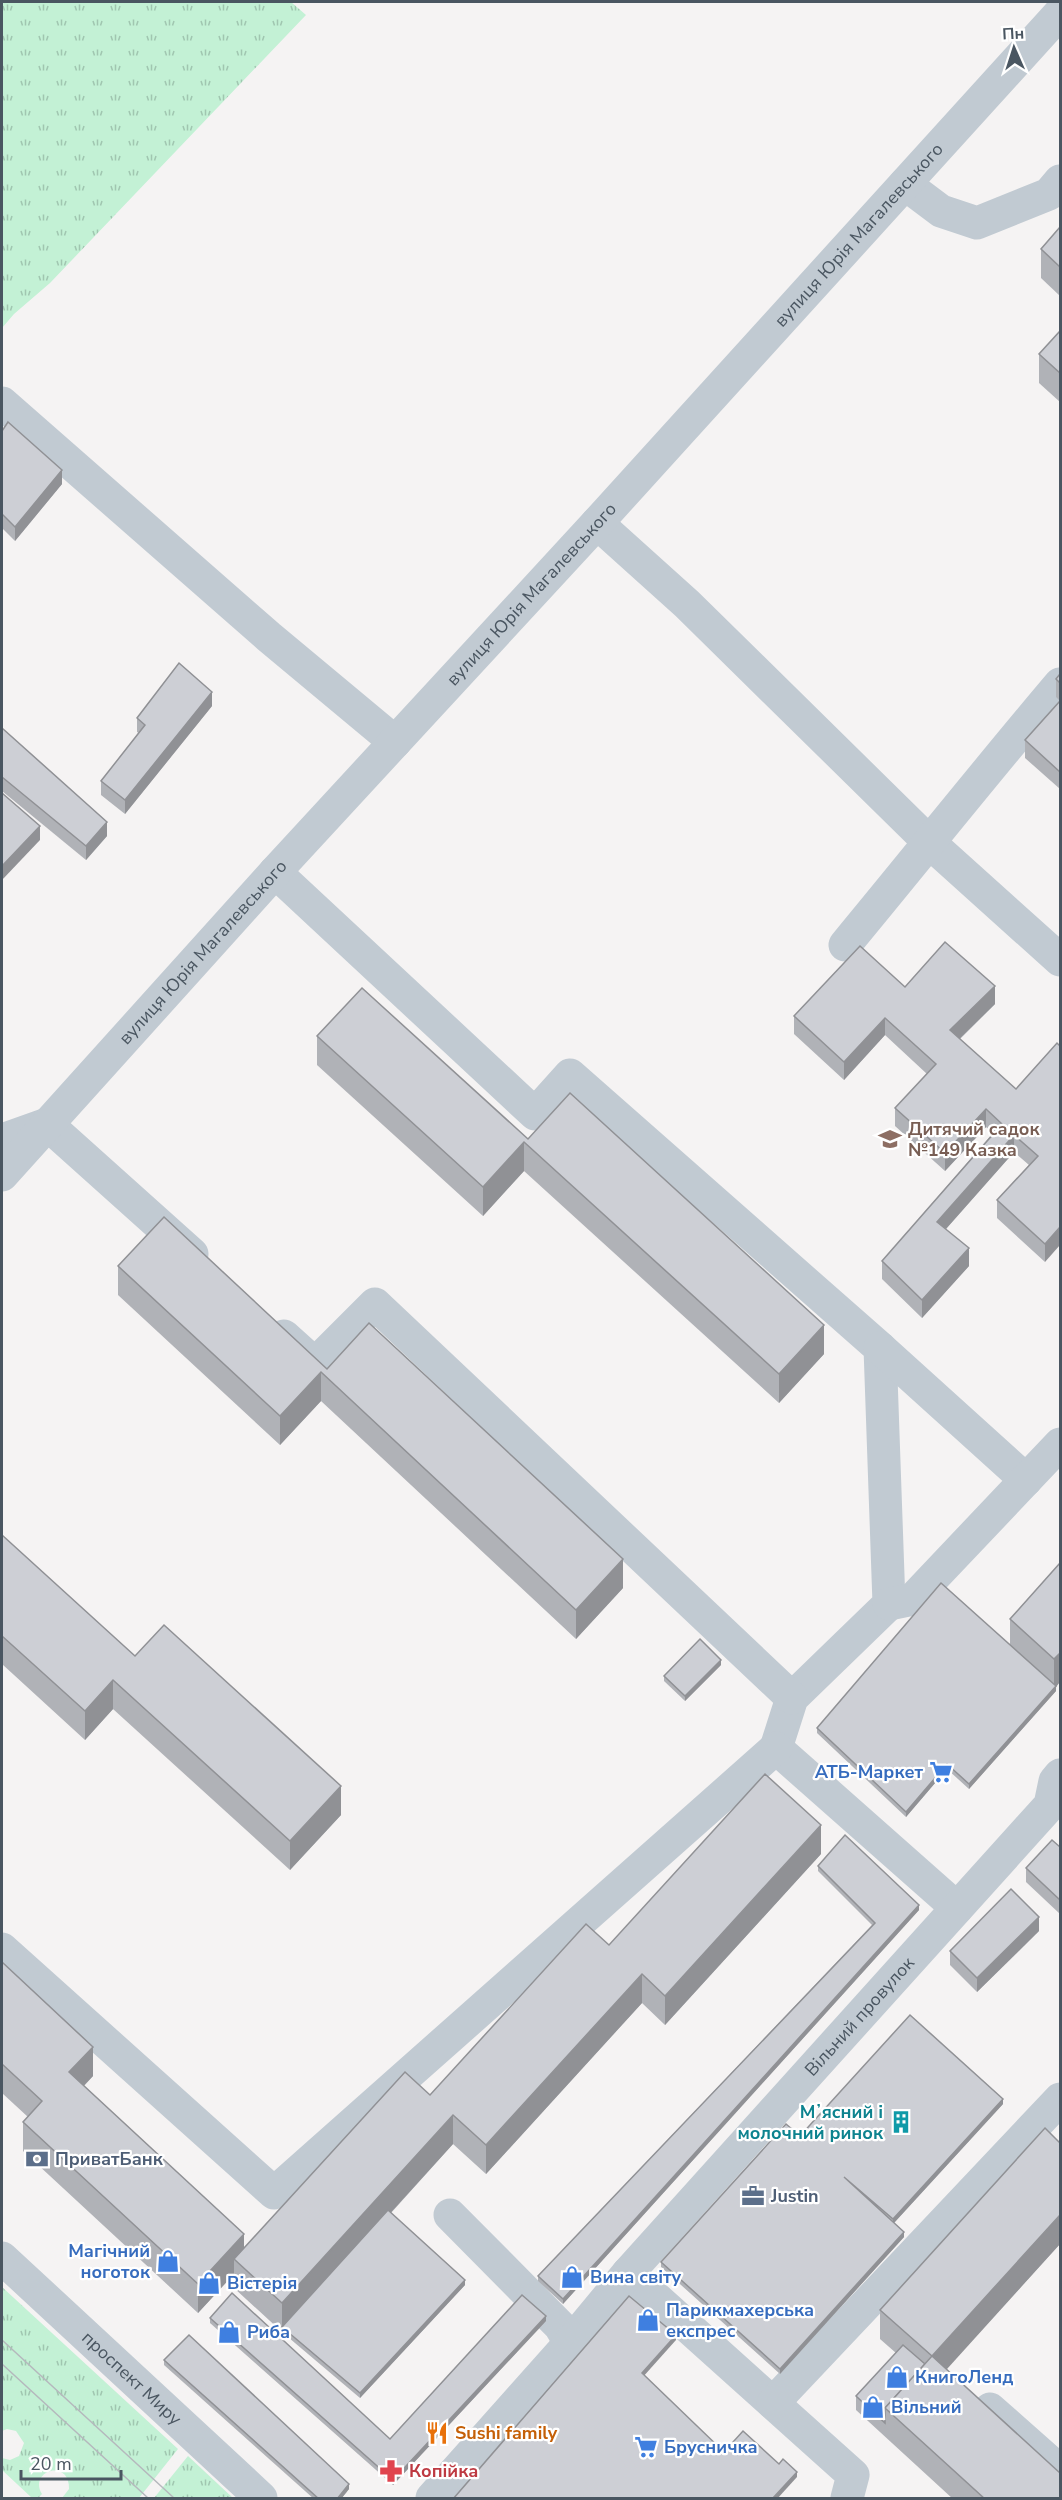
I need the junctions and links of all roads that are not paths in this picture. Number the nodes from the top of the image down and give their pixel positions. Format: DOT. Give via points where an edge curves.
graph roads {
  1 [pos="1060,13"];
  2 [pos="1060,181"];
  3 [pos="905,184"];
  4 [pos="2,403"];
  5 [pos="597,523"];
  6 [pos="1060,684"];
  7 [pos="395,742"];
  8 [pos="930,843"];
  9 [pos="275,872"];
  10 [pos="845,945"];
  11 [pos="1060,960"];
  12 [pos="47,1124"];
  13 [pos="2,1140"];
  14 [pos="2,1175"];
  15 [pos="213,1272"];
  16 [pos="264,1318"];
  17 [pos="880,1348"];
  18 [pos="1060,1444"];
  19 [pos="1026,1480"];
  20 [pos="889,1604"];
  21 [pos="792,1698"];
  22 [pos="776,1748"];
  23 [pos="1057,1798"];
  24 [pos="957,1908"];
  25 [pos="2,1949"];
  26 [pos="1060,2098"];
  27 [pos="450,2215"];
  28 [pos="2,2258"];
  29 [pos="628,2273"];
  30 [pos="570,2343"];
  31 [pos="773,2403"];
  32 [pos="990,2409"];
  33 [pos="1060,2471"];
  34 [pos="261,2499"];
  35 [pos="432,2499"];
  36 [pos="847,2499"];
  1 -- 3 [label="street, вулиця Юрія Магалевського"];
  2 -- 3 [label="street" via="1049,194 976,223 941,211"];
  3 -- 5 [label="street, вулиця Юрія Магалевського"];
  4 -- 7 [label="street"];
  5 -- 7 [label="street, вулиця Юрія Магалевського"];
  5 -- 8 [label="street" via="687,604"];
  6 -- 8 [label="street"];
  7 -- 9 [label="street, вулиця Юрія Магалевського"];
  8 -- 10 [label="street"];
  8 -- 11 [label="street"];
  9 -- 12 [label="street, вулиця Юрія Магалевського"];
  9 -- 17 [label="street" via="536,1114 570,1075"];
  12 -- 13 [label="street"];
  12 -- 14 [label="street, вулиця Юрія Магалевського"];
  12 -- 15 [label="street"];
  16 -- 21 [label="street" via="315,1364 375,1304"];
  17 -- 19 [label="street"];
  17 -- 20 [label="street"];
  18 -- 19 [label="street"];
  19 -- 20 [label="street" via="914,1599"];
  20 -- 21 [label="street"];
  21 -- 22 [label="street"];
  22 -- 24 [label="street"];
  22 -- 25 [label="street" via="274,2193"];
  23 -- 24 [label="street, Вільний провулок"];
  24 -- 29 [label="street, Вільний провулок"];
  26 -- 31 [label="street"];
  27 -- 30 [label="street" via="560,2326"];
  28 -- 34 [label="street, проспект Миру"];
  29 -- 30 [label="street, Вільний провулок"];
  29 -- 31 [label="street"];
  30 -- 35 [label="street, Вільний провулок"];
  31 -- 36 [label="street" via="853,2475"];
  32 -- 33 [label="street"];
}
